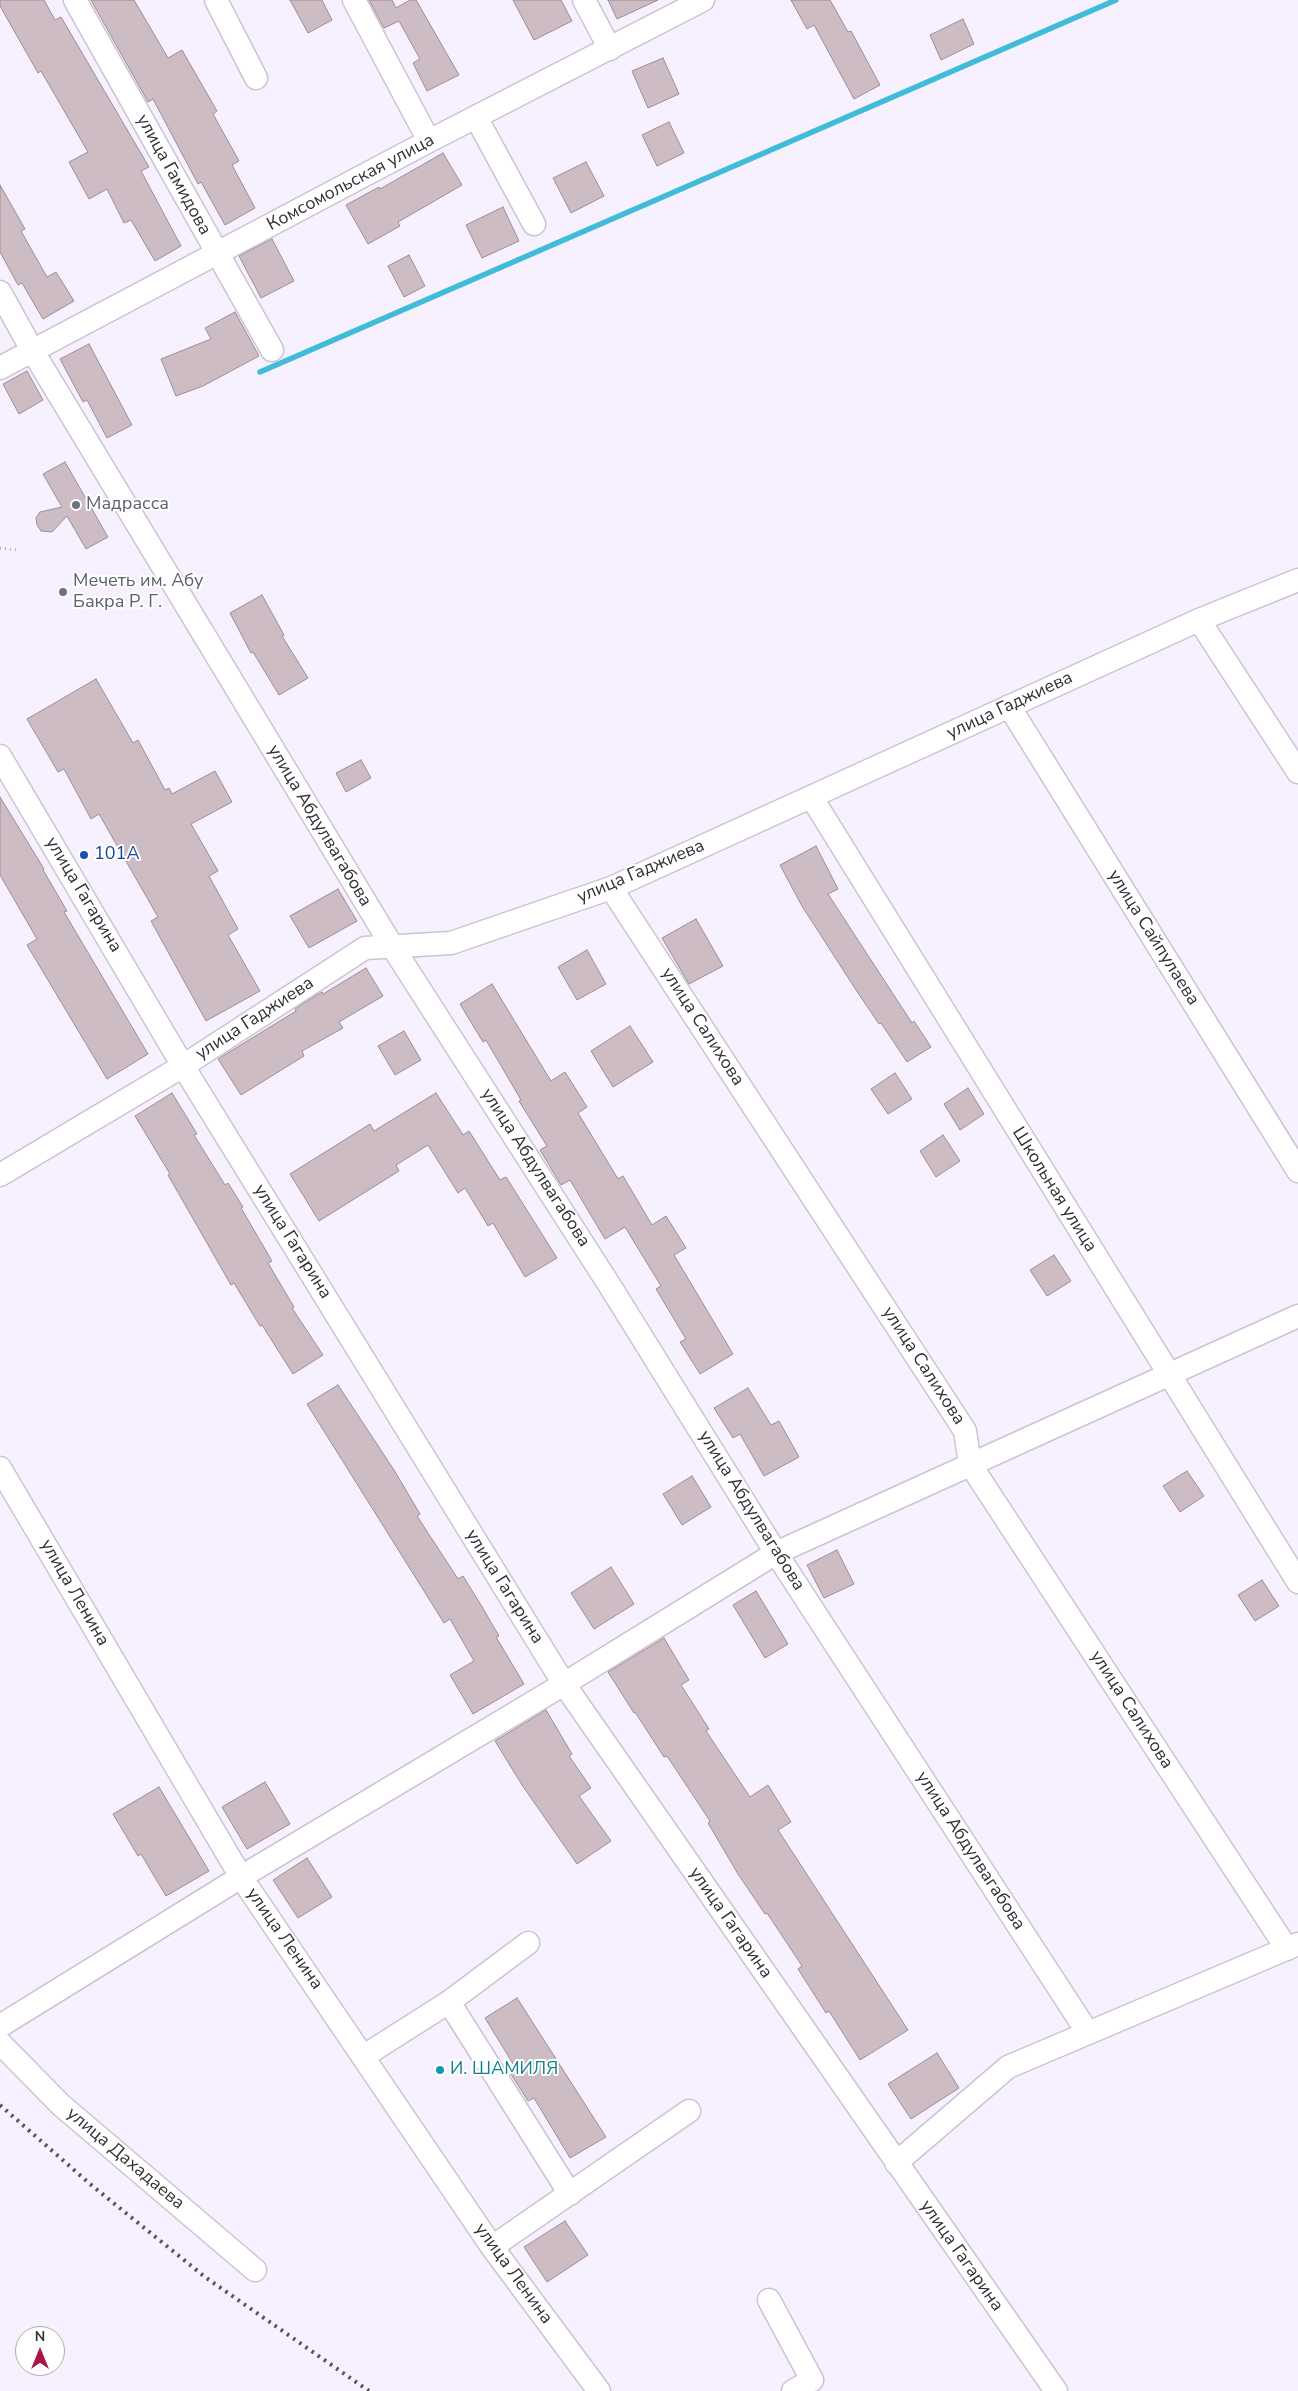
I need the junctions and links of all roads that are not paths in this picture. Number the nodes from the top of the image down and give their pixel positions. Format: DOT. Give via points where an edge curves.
graph roads {
  1 [pos="75,0"];
  2 [pos="216,0"];
  3 [pos="354,0"];
  4 [pos="584,0"];
  5 [pos="703,0"];
  6 [pos="610,49"];
  7 [pos="256,78"];
  8 [pos="476,117"];
  9 [pos="429,141"];
  10 [pos="534,224"];
  11 [pos="217,254"];
  12 [pos="0,292"];
  13 [pos="32,350"];
  14 [pos="272,350"];
  15 [pos="0,368"];
  16 [pos="1298,580"];
  17 [pos="1199,620"];
  18 [pos="1009,706"];
  19 [pos="0,756"];
  20 [pos="1298,772"];
  21 [pos="812,798"];
  22 [pos="611,888"];
  23 [pos="392,946"];
  24 [pos="183,1066"];
  25 [pos="1298,1170"];
  26 [pos="0,1175"];
  27 [pos="1298,1316"];
  28 [pos="1168,1374"];
  29 [pos="970,1464"];
  30 [pos="0,1468"];
  31 [pos="776,1553"];
  32 [pos="1298,1582"];
  33 [pos="564,1684"];
  34 [pos="241,1877"];
  35 [pos="528,1943"];
  36 [pos="1293,1947"];
  37 [pos="448,2002"];
  38 [pos="0,2026"];
  39 [pos="1088,2033"];
  40 [pos="0,2043"];
  41 [pos="364,2056"];
  42 [pos="689,2111"];
  43 [pos="896,2163"];
  44 [pos="570,2194"];
  45 [pos="492,2247"];
  46 [pos="255,2270"];
  47 [pos="769,2300"];
  48 [pos="1053,2390"];
  49 [pos="599,2391"];
  50 [pos="793,2391"];
  1 -- 11 [label="street, улица Гамидова"];
  2 -- 7 [label="street"];
  3 -- 9 [label="street"];
  4 -- 6 [label="street"];
  5 -- 6 [label="street, Комсомольская улица"];
  6 -- 8 [label="street, Комсомольская улица"];
  8 -- 9 [label="street, Комсомольская улица"];
  8 -- 10 [label="street"];
  9 -- 11 [label="street, Комсомольская улица"];
  11 -- 13 [label="street, Комсомольская улица"];
  11 -- 14 [label="street, улица Гамидова"];
  12 -- 13 [label="street, улица Абдулвагабова"];
  13 -- 15 [label="street, Комсомольская улица"];
  13 -- 23 [label="street, улица Абдулвагабова"];
  16 -- 17 [label="street, улица Гаджиева"];
  17 -- 18 [label="street, улица Гаджиева"];
  17 -- 20 [label="street"];
  18 -- 21 [label="street, улица Гаджиева"];
  18 -- 25 [label="street, улица Сайпулаева"];
  19 -- 24 [label="street, улица Гагарина"];
  21 -- 22 [label="street, улица Гаджиева"];
  21 -- 28 [label="street, Школьная улица"];
  22 -- 23 [label="street, улица Гаджиева" via="451,943"];
  22 -- 29 [label="street, улица Салихова" via="965,1431"];
  23 -- 24 [label="street, улица Гаджиева" via="365,948"];
  23 -- 31 [label="street, улица Абдулвагабова"];
  24 -- 26 [label="street, улица Гаджиева"];
  24 -- 33 [label="street, улица Гагарина"];
  27 -- 28 [label="street"];
  28 -- 29 [label="street"];
  28 -- 32 [label="street, Школьная улица"];
  29 -- 31 [label="street"];
  29 -- 36 [label="street, улица Салихова"];
  30 -- 34 [label="street, улица Ленина"];
  31 -- 33 [label="street"];
  31 -- 39 [label="street, улица Абдулвагабова"];
  33 -- 34 [label="street"];
  33 -- 43 [label="street, улица Гагарина"];
  34 -- 38 [label="street"];
  34 -- 41 [label="street, улица Ленина"];
  35 -- 37 [label="street"];
  36 -- 39 [label="street"];
  37 -- 41 [label="street"];
  37 -- 44 [label="street"];
  39 -- 43 [label="street" via="1008,2067"];
  40 -- 46 [label="street, улица Дахадаева" via="61,2105"];
  41 -- 45 [label="street, улица Ленина"];
  42 -- 44 [label="street"];
  43 -- 48 [label="street, улица Гагарина"];
  44 -- 45 [label="street"];
  45 -- 49 [label="street, улица Ленина"];
  47 -- 50 [label="street" via="812,2380"];
}
